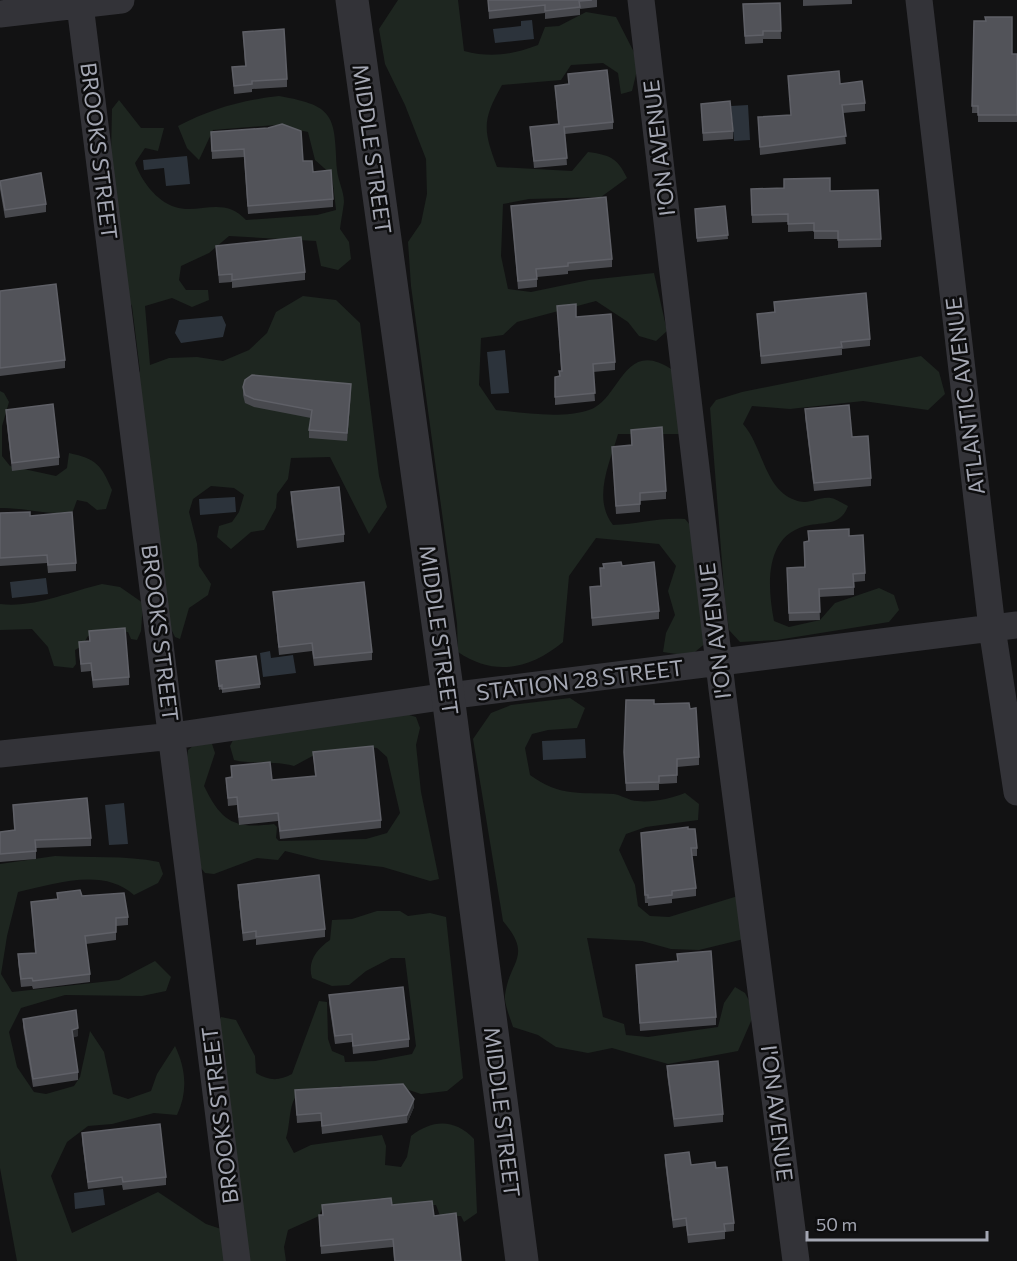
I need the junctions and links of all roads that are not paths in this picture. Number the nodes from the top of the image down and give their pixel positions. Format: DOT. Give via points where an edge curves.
graph roads {
  1 [pos="121,0"];
  2 [pos="352,0"];
  3 [pos="641,0"];
  4 [pos="920,0"];
  5 [pos="80,5"];
  6 [pos="0,14"];
  7 [pos="1005,627"];
  8 [pos="719,663"];
  9 [pos="448,696"];
  10 [pos="173,736"];
  11 [pos="0,754"];
  12 [pos="1017,792"];
  13 [pos="237,1261"];
  14 [pos="522,1261"];
  15 [pos="796,1261"];
  1 -- 5 [label="street"];
  2 -- 9 [label="street, MIDDLE STREET"];
  3 -- 8 [label="street, I'ON AVENUE"];
  4 -- 7 [label="street, ATLANTIC AVENUE"];
  5 -- 6 [label="street"];
  5 -- 10 [label="street, BROOKS STREET"];
  7 -- 8 [label="street, STATION 28 STREET"];
  7 -- 12 [label="street, ATLANTIC AVENUE"];
  8 -- 9 [label="street, STATION 28 STREET"];
  8 -- 15 [label="street, I'ON AVENUE"];
  9 -- 10 [label="street, STATION 28 STREET"];
  9 -- 14 [label="street, MIDDLE STREET"];
  10 -- 11 [label="street, STATION 28 STREET"];
  10 -- 13 [label="street, BROOKS STREET"];
}
